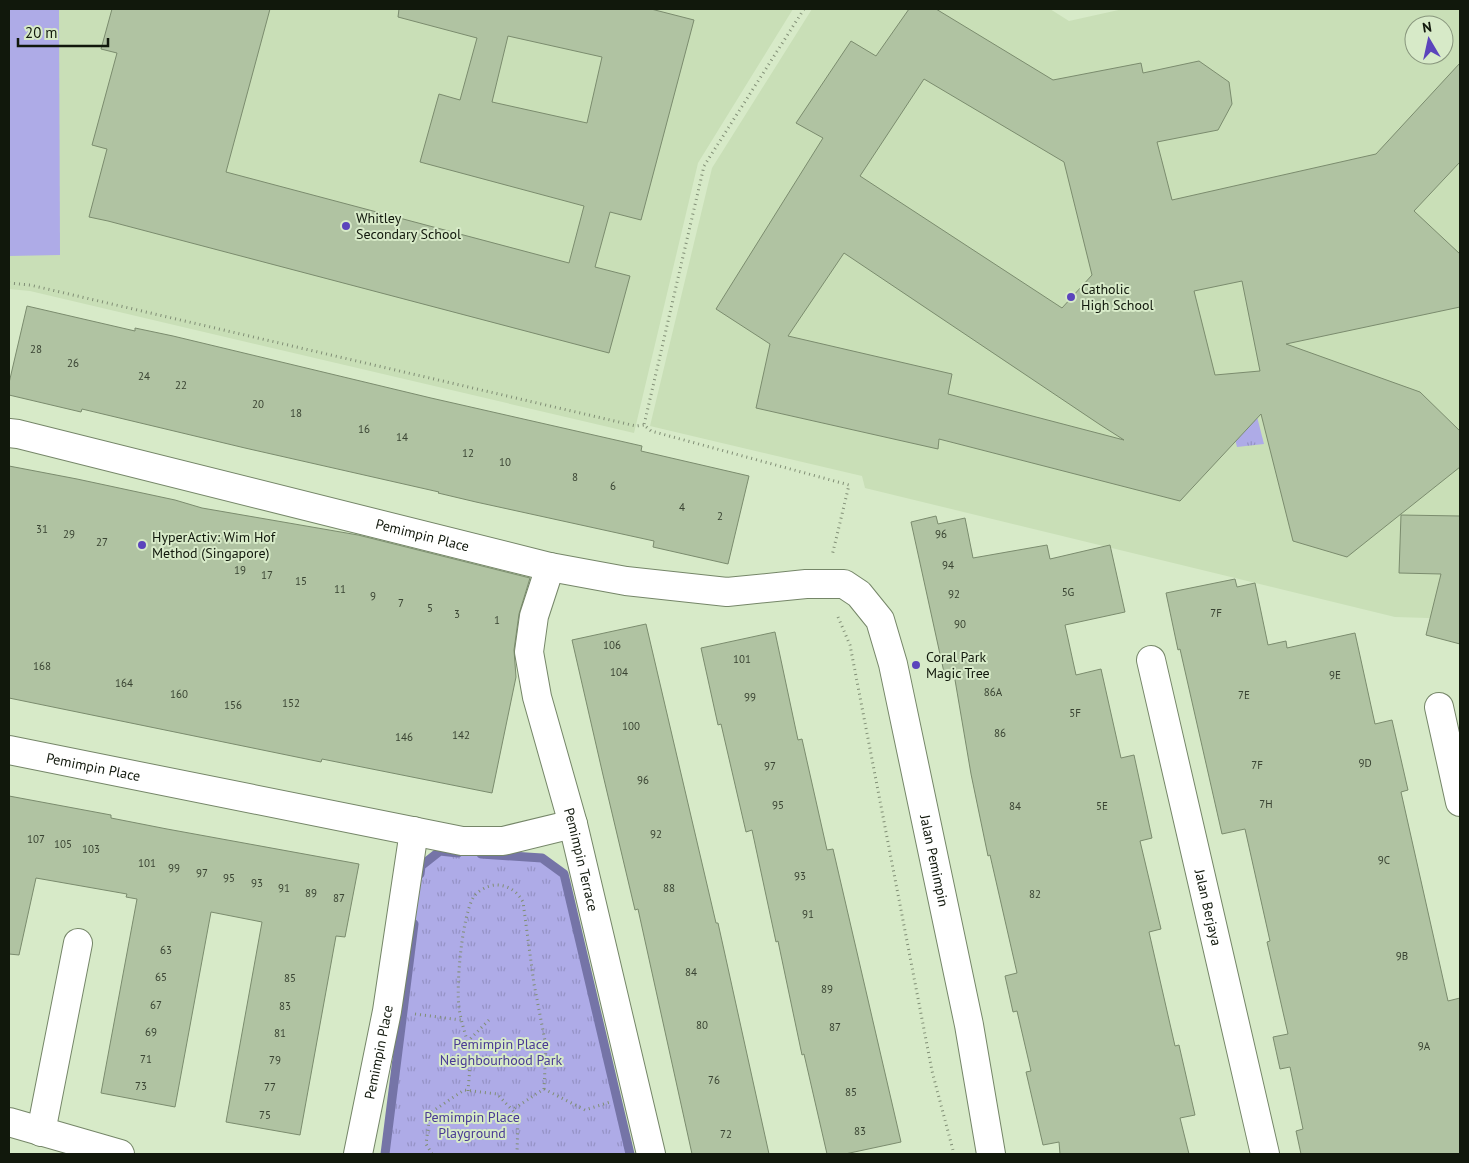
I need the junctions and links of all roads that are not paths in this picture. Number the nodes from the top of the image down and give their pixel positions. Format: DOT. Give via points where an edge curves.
graph roads {
  1 [pos="9,433"];
  2 [pos="550,567"];
  3 [pos="835,584"];
  4 [pos="1151,660"];
  5 [pos="1439,707"];
  6 [pos="9,750"];
  7 [pos="1460,802"];
  8 [pos="573,824"];
  9 [pos="414,831"];
  10 [pos="78,943"];
  11 [pos="9,1122"];
  12 [pos="41,1132"];
  13 [pos="360,1142"];
  14 [pos="120,1154"];
  15 [pos="651,1154"];
  16 [pos="991,1154"];
  17 [pos="1265,1154"];
  1 -- 2 [label="street, Pemimpin Place"];
  2 -- 3 [label="street, Pemimpin Place" via="626,581 727,592"];
  2 -- 8 [label="street, Pemimpin Terrace" via="534,616 529,652 536,697"];
  3 -- 16 [label="street, Jalan Pemimpin" via="859,594 880,620 893,664 969,1025"];
  4 -- 17 [label="street, Jalan Berjaya"];
  5 -- 7 [label="street"];
  6 -- 9 [label="street, Pemimpin Place"];
  8 -- 9 [label="street, Pemimpin Place" via="503,841 462,841"];
  8 -- 15 [label="street, Pemimpin Terrace"];
  9 -- 13 [label="street, Pemimpin Place" via="387,1011"];
  10 -- 12 [label="street"];
  11 -- 12 [label="street"];
  12 -- 14 [label="street"];
}
